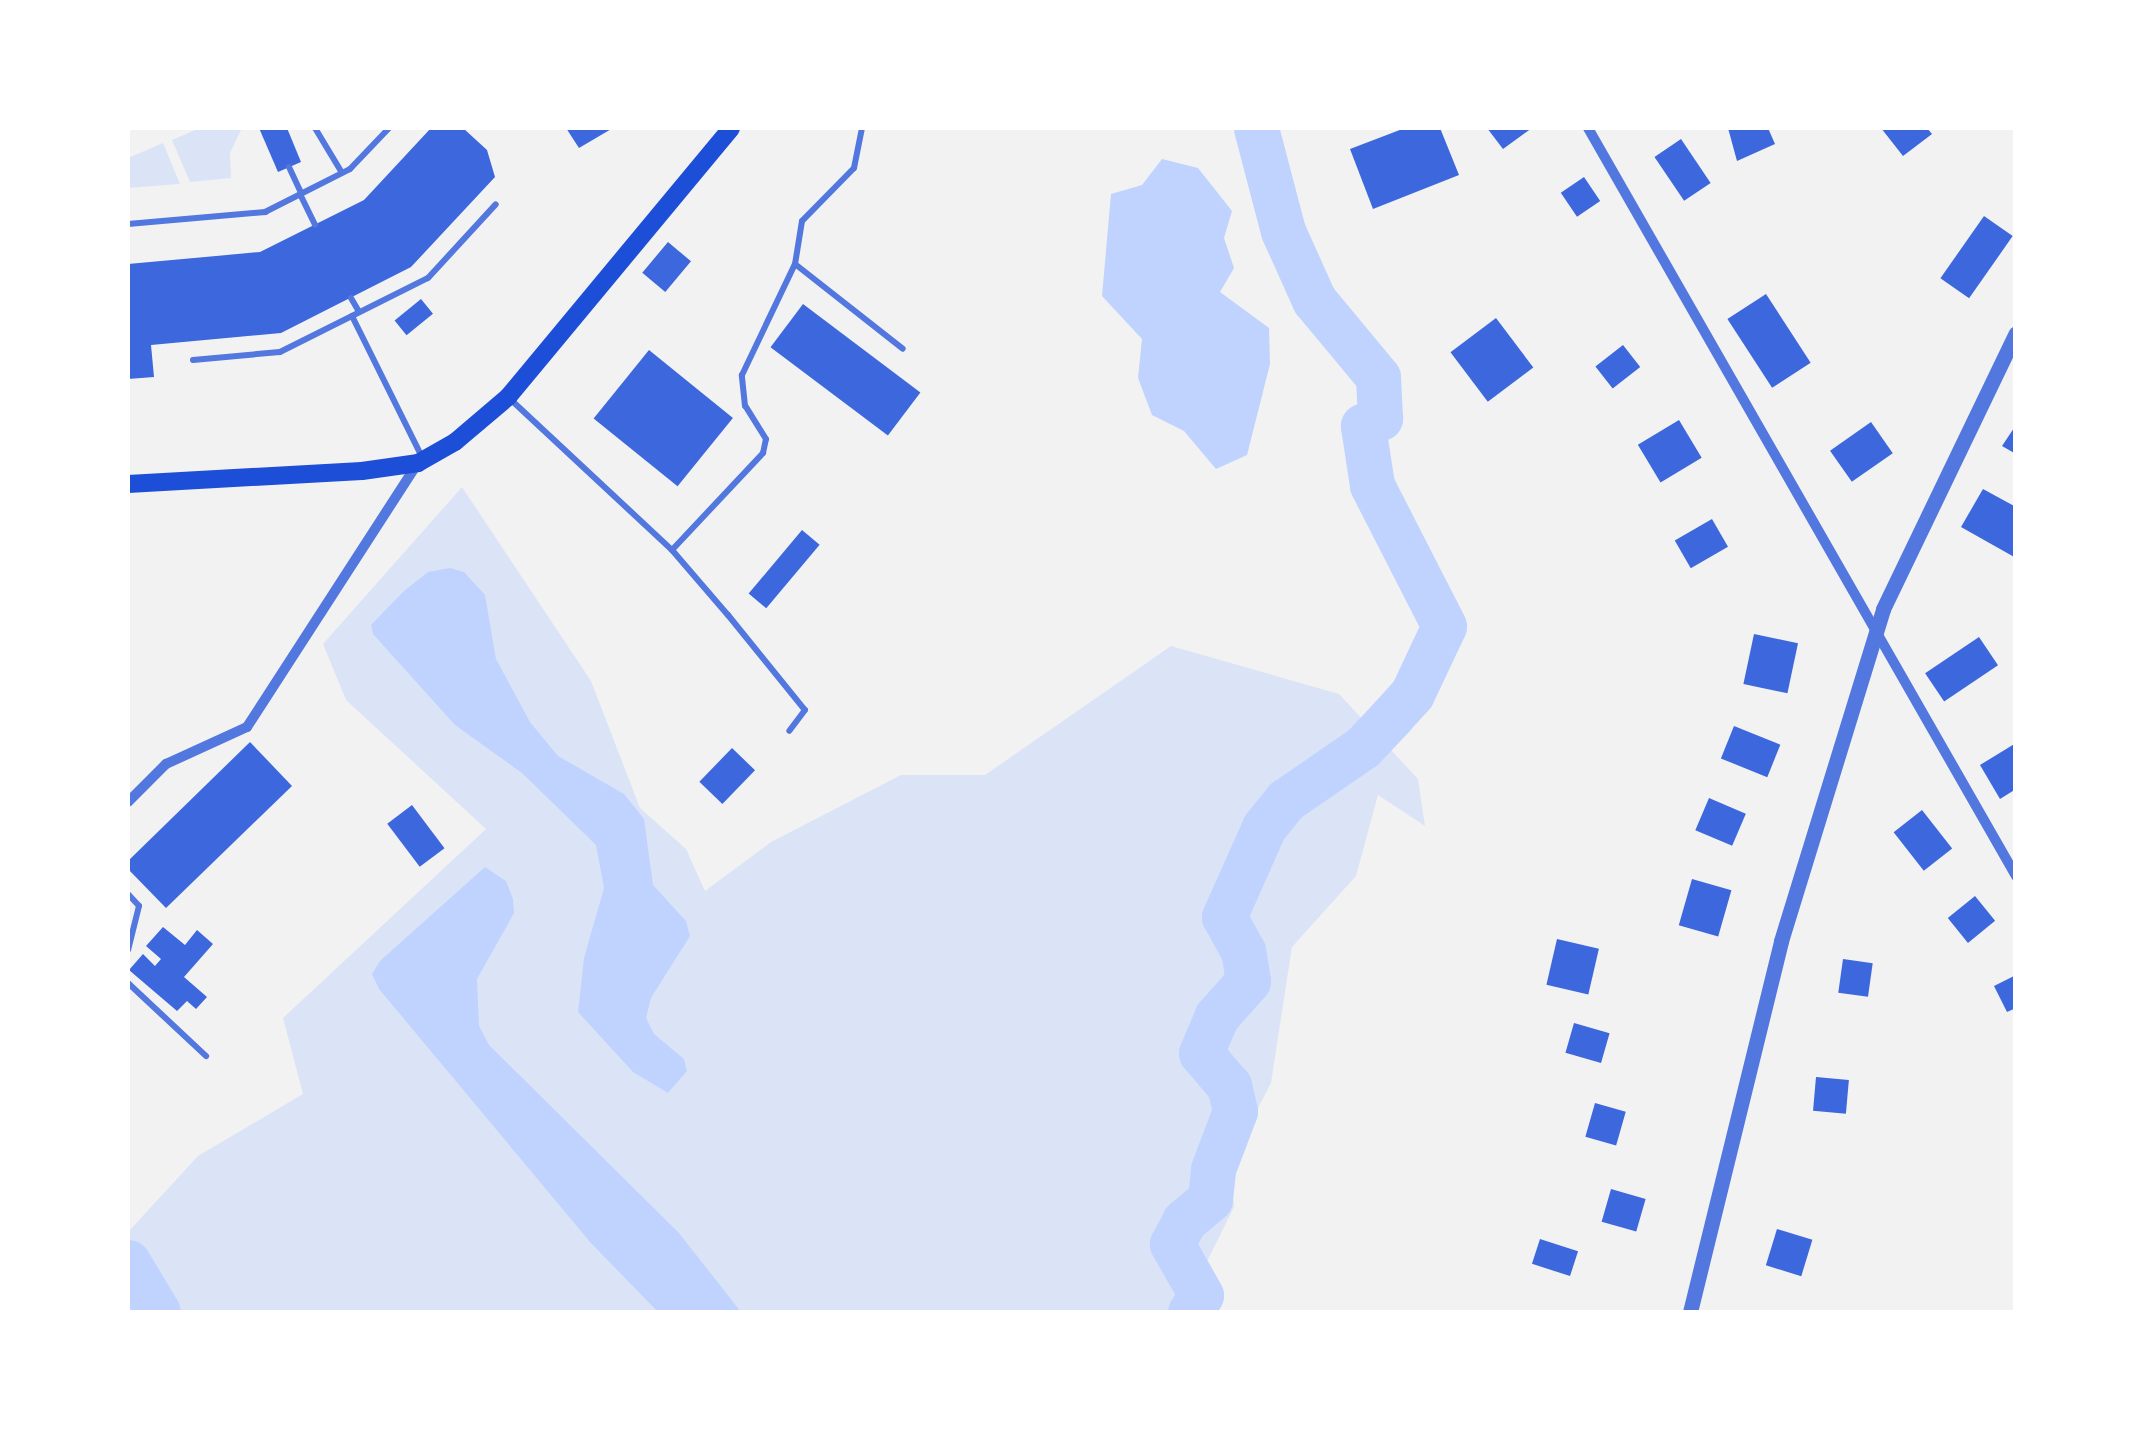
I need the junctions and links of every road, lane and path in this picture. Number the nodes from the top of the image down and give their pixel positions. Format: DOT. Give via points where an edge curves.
graph roads {
  1 [pos="314,128"];
  2 [pos="389,128"];
  3 [pos="731,128"];
  4 [pos="862,128"];
  5 [pos="1588,128"];
  6 [pos="290,166"];
  7 [pos="342,173"];
  8 [pos="300,194"];
  9 [pos="496,204"];
  10 [pos="128,224"];
  11 [pos="314,224"];
  12 [pos="794,264"];
  13 [pos="351,298"];
  14 [pos="355,314"];
  15 [pos="2016,333"];
  16 [pos="902,349"];
  17 [pos="193,360"];
  18 [pos="508,397"];
  19 [pos="421,461"];
  20 [pos="128,484"];
  21 [pos="672,550"];
  22 [pos="1874,636"];
  23 [pos="789,731"];
  24 [pos="128,802"];
  25 [pos="2016,876"];
  26 [pos="128,894"];
  27 [pos="128,950"];
  28 [pos="128,983"];
  29 [pos="206,1056"];
  30 [pos="1690,1312"];
  1 -- 7 [label="lane"];
  2 -- 7 [label="lane"];
  3 -- 18 [label="main road"];
  4 -- 12 [label="lane" via="854,168 802,221"];
  5 -- 22 [label="street"];
  6 -- 8 [label="lane"];
  7 -- 8 [label="lane"];
  8 -- 10 [label="lane" via="265,212"];
  8 -- 11 [label="lane"];
  9 -- 14 [label="lane" via="428,278"];
  12 -- 16 [label="lane"];
  12 -- 21 [label="lane" via="742,375 745,406 766,439 763,453"];
  13 -- 14 [label="lane"];
  14 -- 17 [label="lane" via="280,352"];
  14 -- 19 [label="lane"];
  15 -- 22 [label="street"];
  18 -- 19 [label="main road"];
  18 -- 21 [label="lane"];
  19 -- 20 [label="main road"];
  19 -- 24 [label="street" via="247,727 166,764"];
  21 -- 23 [label="lane" via="805,710"];
  22 -- 25 [label="street"];
  22 -- 30 [label="street" via="1781,940"];
  26 -- 27 [label="lane" via="139,906"];
  28 -- 29 [label="lane"];
}
